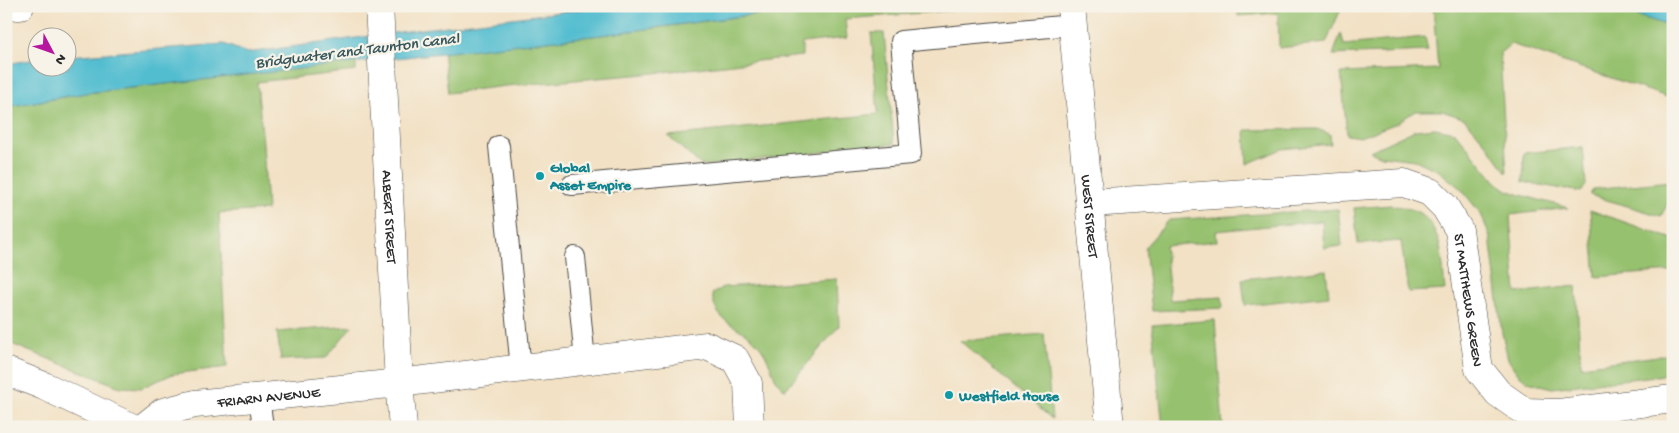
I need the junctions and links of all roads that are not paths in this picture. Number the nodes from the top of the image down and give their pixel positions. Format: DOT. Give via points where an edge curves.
graph roads {
  1 [pos="379,10"];
  2 [pos="1071,16"];
  3 [pos="499,146"];
  4 [pos="572,185"];
  5 [pos="1090,203"];
  6 [pos="575,256"];
  7 [pos="585,361"];
  8 [pos="521,369"];
  9 [pos="6,371"];
  10 [pos="398,383"];
  11 [pos="259,397"];
  12 [pos="1673,399"];
  13 [pos="131,427"];
  14 [pos="144,427"];
  15 [pos="263,427"];
  16 [pos="402,427"];
  17 [pos="750,427"];
  18 [pos="1110,427"];
  1 -- 10 [label="street, ALBERT STREET"];
  2 -- 4 [label="lane" via="901,41 911,154"];
  2 -- 5 [label="street, WEST STREET"];
  3 -- 8 [label="lane"];
  5 -- 12 [label="street, ST MATTHEWS GREEN" via="1404,183 1430,192 1445,207 1459,230 1479,369 1498,393 1525,412 1559,413"];
  5 -- 18 [label="street, WEST STREET"];
  6 -- 7 [label="lane"];
  7 -- 8 [label="street"];
  7 -- 17 [label="street" via="707,346 735,359 748,383"];
  8 -- 10 [label="street"];
  9 -- 13 [label="street"];
  10 -- 11 [label="street, FRIARN AVENUE"];
  10 -- 16 [label="street, ALBERT STREET"];
  11 -- 14 [label="street, FRIARN AVENUE" via="195,404 163,412"];
  11 -- 15 [label="lane"];
}
